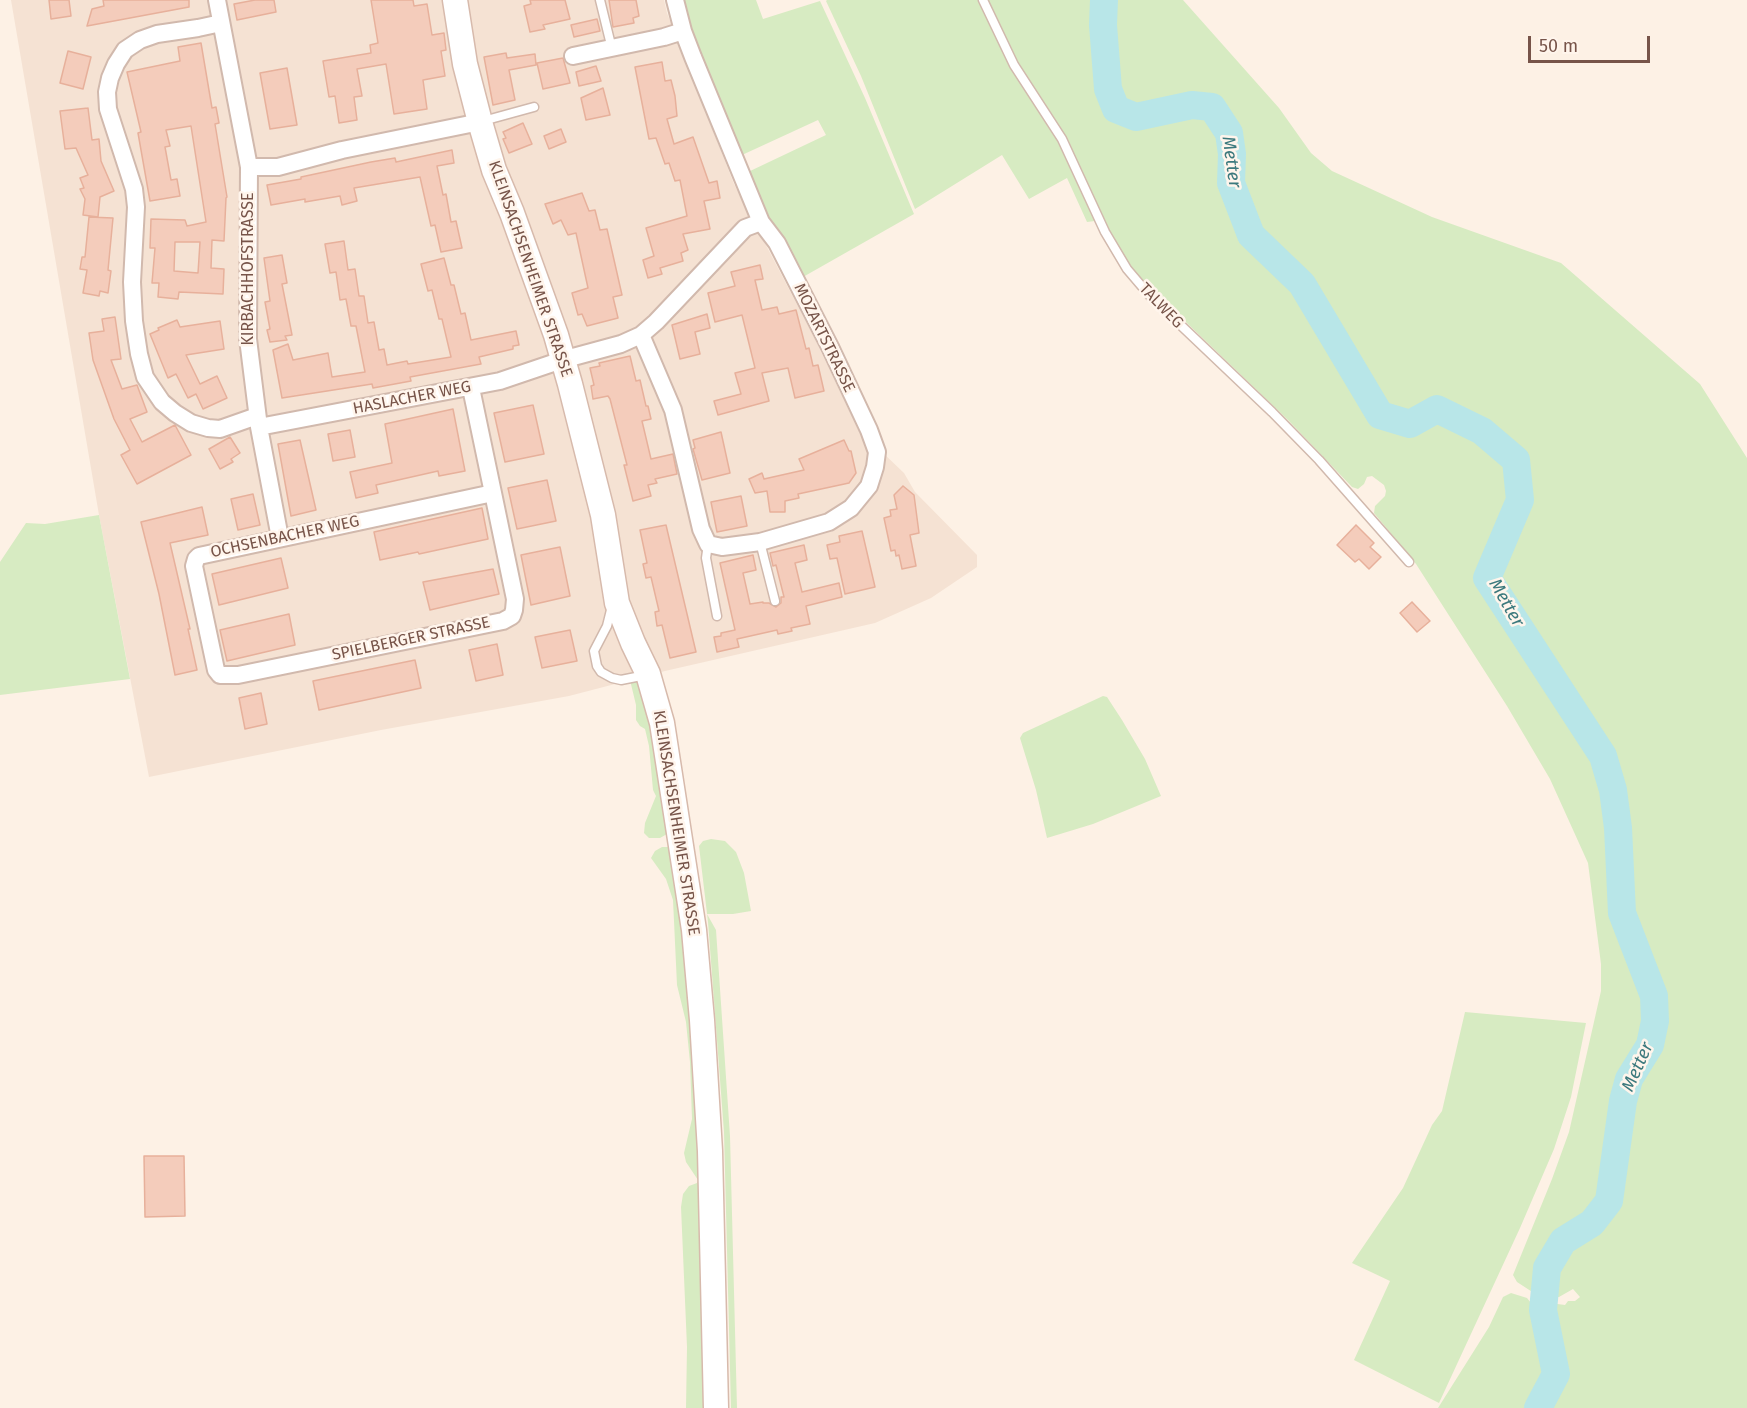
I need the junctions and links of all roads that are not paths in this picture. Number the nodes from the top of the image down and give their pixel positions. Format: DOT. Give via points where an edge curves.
graph roads {
  1 [pos="217,0"];
  2 [pos="455,0"];
  3 [pos="600,0"];
  4 [pos="675,0"];
  5 [pos="983,0"];
  6 [pos="220,23"];
  7 [pos="683,31"];
  8 [pos="612,49"];
  9 [pos="573,56"];
  10 [pos="534,107"];
  11 [pos="480,122"];
  12 [pos="249,167"];
  13 [pos="761,222"];
  14 [pos="641,335"];
  15 [pos="562,360"];
  16 [pos="471,388"];
  17 [pos="258,422"];
  18 [pos="493,493"];
  19 [pos="280,538"];
  20 [pos="760,542"];
  21 [pos="708,544"];
  22 [pos="1409,562"];
  23 [pos="615,591"];
  24 [pos="775,601"];
  25 [pos="717,616"];
  26 [pos="648,674"];
  27 [pos="220,675"];
  28 [pos="716,1408"];
  1 -- 6 [label="street, KIRBACHHOFSTRASSE"];
  2 -- 11 [label="main road, KLEINSACHSENHEIMER STRASSE" via="465,64"];
  3 -- 8 [label="lane"];
  4 -- 7 [label="street, MOZARTSTRASSE"];
  5 -- 22 [label="lane, TALWEG" via="1014,65 1062,139 1105,232 1127,269 1149,296 1319,460"];
  6 -- 12 [label="street, KIRBACHHOFSTRASSE"];
  6 -- 17 [label="street, HASLACHER WEG" via="157,34 125,50 110,78 108,110 134,189 134,321 145,376 162,402 191,423 220,429"];
  7 -- 8 [label="street"];
  7 -- 13 [label="street, MOZARTSTRASSE"];
  8 -- 9 [label="street"];
  10 -- 11 [label="lane"];
  11 -- 12 [label="street" via="278,166"];
  11 -- 15 [label="main road, KLEINSACHSENHEIMER STRASSE"];
  12 -- 17 [label="street, KIRBACHHOFSTRASSE" via="248,328"];
  13 -- 14 [label="street, HASLACHER WEG" via="745,228"];
  13 -- 20 [label="street, MOZARTSTRASSE" via="777,243 831,347 877,452 869,486 851,508 829,522"];
  14 -- 15 [label="street, HASLACHER WEG"];
  14 -- 21 [label="street" via="673,410"];
  15 -- 16 [label="street, HASLACHER WEG"];
  15 -- 23 [label="main road, KLEINSACHSENHEIMER STRASSE" via="603,515"];
  16 -- 17 [label="street, HASLACHER WEG"];
  16 -- 18 [label="street, SPIELBERGER STRASSE"];
  17 -- 19 [label="street, KIRBACHHOFSTRASSE"];
  18 -- 19 [label="street, OCHSENBACHER WEG"];
  18 -- 27 [label="street, SPIELBERGER STRASSE" via="514,599 512,616"];
  19 -- 27 [label="street, OCHSENBACHER WEG" via="196,559 194,566 213,662"];
  20 -- 21 [label="street, MOZARTSTRASSE" via="722,547"];
  20 -- 24 [label="lane"];
  21 -- 25 [label="lane" via="706,558"];
  23 -- 26 [label="main road, KLEINSACHSENHEIMER STRASSE"];
  23 -- 26 [label="lane" via="607,626 594,651 597,666 601,672 621,680"];
  26 -- 28 [label="main road, KLEINSACHSENHEIMER STRASSE" via="662,723 694,930 710,1151"];
}
